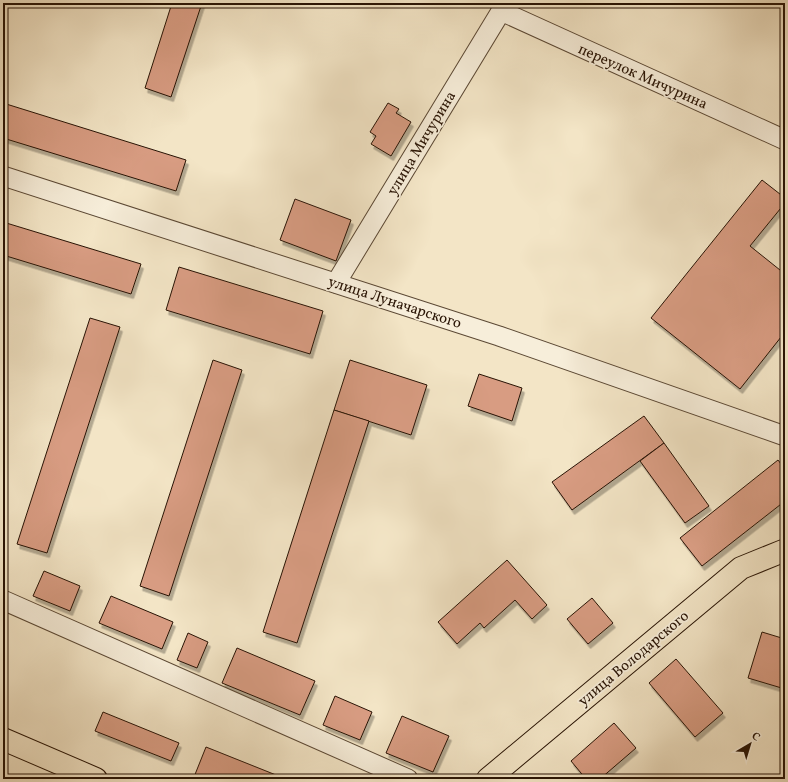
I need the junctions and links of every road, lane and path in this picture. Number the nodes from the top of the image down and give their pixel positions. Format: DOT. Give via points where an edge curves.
graph roads {
  1 [pos="504,7"];
  2 [pos="785,140"];
  3 [pos="3,176"];
  4 [pos="336,283"];
  5 [pos="785,436"];
  6 [pos="784,551"];
  7 [pos="3,600"];
  8 [pos="3,739"];
  9 [pos="96,779"];
  10 [pos="408,779"];
  11 [pos="488,779"];
  1 -- 2 [label="street, переулок Мичурина"];
  1 -- 4 [label="street, улица Мичурина"];
  3 -- 4 [label="street, улица Луначарского"];
  4 -- 5 [label="street, улица Луначарского" via="498,336"];
  6 -- 11 [label="main road, улица Володарского" via="741,568"];
  7 -- 10 [label="street"];
  8 -- 9 [label="main road"];
}
